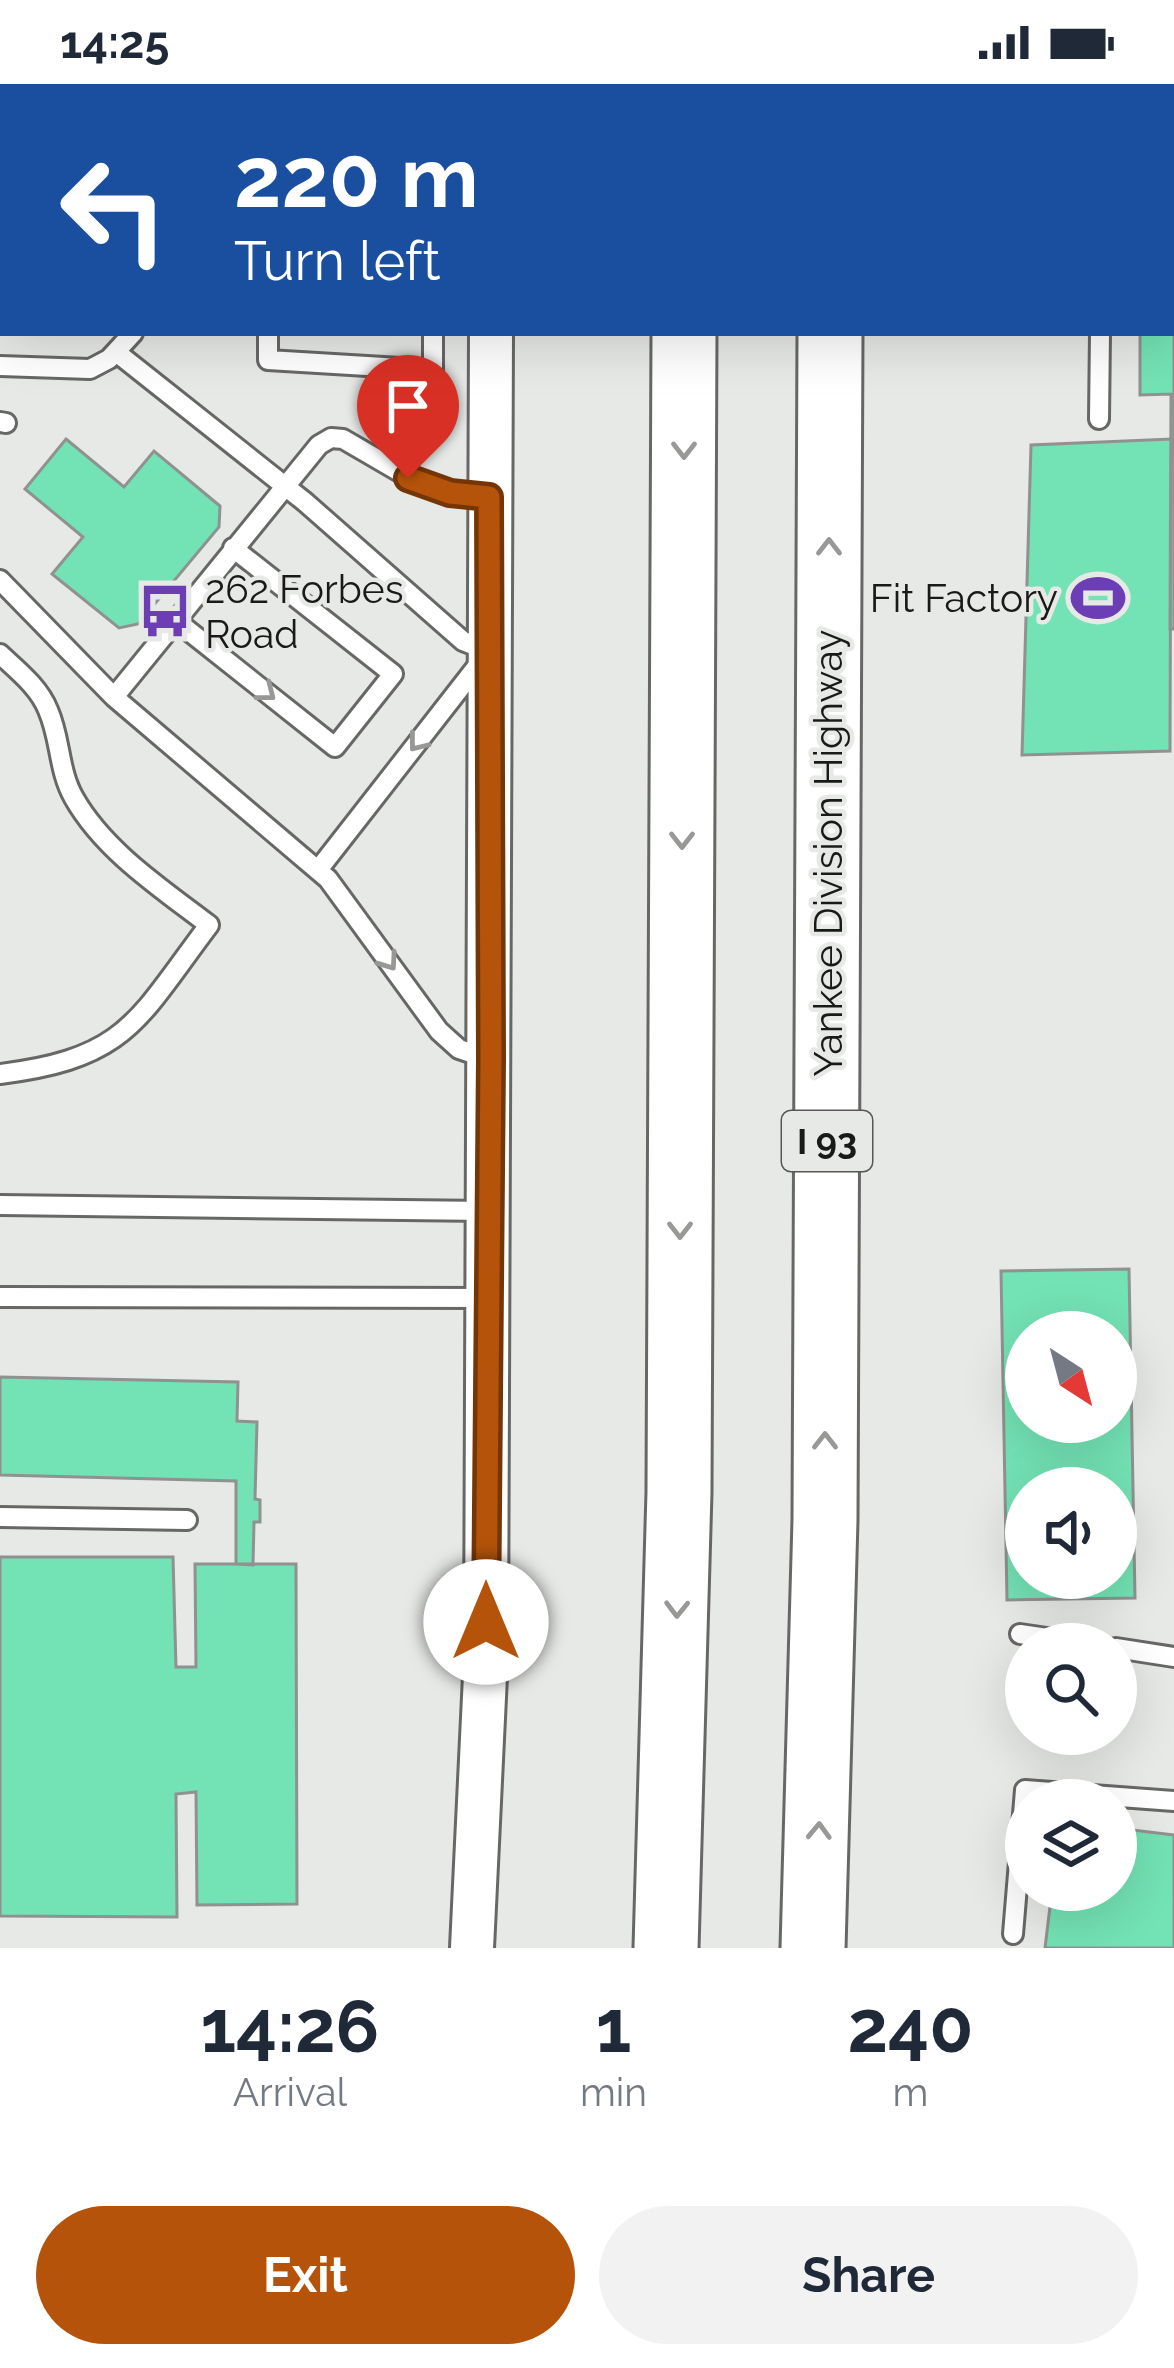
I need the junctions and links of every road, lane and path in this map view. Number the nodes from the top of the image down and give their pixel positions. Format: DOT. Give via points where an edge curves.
graph roads {
  1 [pos="130,336"];
  2 [pos="268,336"];
  3 [pos="433,336"];
  4 [pos="491,336"];
  5 [pos="684,336"];
  6 [pos="830,336"];
  7 [pos="1100,336"];
  8 [pos="116,352"];
  9 [pos="0,366"];
  10 [pos="1100,419"];
  11 [pos="284,484"];
  12 [pos="489,497"];
  13 [pos="233,548"];
  14 [pos="0,580"];
  15 [pos="175,620"];
  16 [pos="489,651"];
  17 [pos="0,653"];
  18 [pos="114,697"];
  19 [pos="318,870"];
  20 [pos="491,1058"];
  21 [pos="0,1074"];
  22 [pos="0,1205"];
  23 [pos="488,1210"];
  24 [pos="0,1297"];
  25 [pos="487,1298"];
  26 [pos="0,1517"];
  27 [pos="187,1520"];
  28 [pos="1137,1651"];
  29 [pos="1174,1657"];
  30 [pos="1174,1801"];
  31 [pos="1013,1934"];
  32 [pos="665,1939"];
  33 [pos="472,1948"];
  34 [pos="813,1948"];
  1 -- 8 [label="lane"];
  2 -- 3 [label="lane" via="268,361 433,370"];
  4 -- 12 [label="street"];
  5 -- 32 [label="highway, one-way" via="679,1492"];
  34 -- 6 [label="highway, Yankee Division Highway / I 93, one-way" via="825,1540"];
  7 -- 10 [label="lane"];
  8 -- 9 [label="lane" via="80,370"];
  8 -- 11 [label="lane"];
  11 -- 12 [label="lane" via="319,445 344,439 422,485"];
  11 -- 13 [label="lane"];
  11 -- 16 [label="lane" via="463,641"];
  12 -- 16 [label="street"];
  13 -- 15 [label="lane"];
  15 -- 13 [label="lane, one-way" via="335,747 393,674"];
  14 -- 18 [label="lane"];
  15 -- 18 [label="lane"];
  16 -- 19 [label="lane, one-way"];
  16 -- 20 [label="street"];
  17 -- 21 [label="lane" via="48,710 81,809 209,925 117,1040 65,1063"];
  18 -- 19 [label="lane"];
  19 -- 20 [label="lane, one-way" via="439,1031 469,1055"];
  20 -- 23 [label="street"];
  22 -- 23 [label="lane"];
  23 -- 25 [label="street"];
  24 -- 25 [label="lane"];
  25 -- 33 [label="street" via="486,1655"];
  26 -- 27 [label="lane"];
  28 -- 29 [label="lane"];
  30 -- 31 [label="lane" via="1025,1790"];
}
